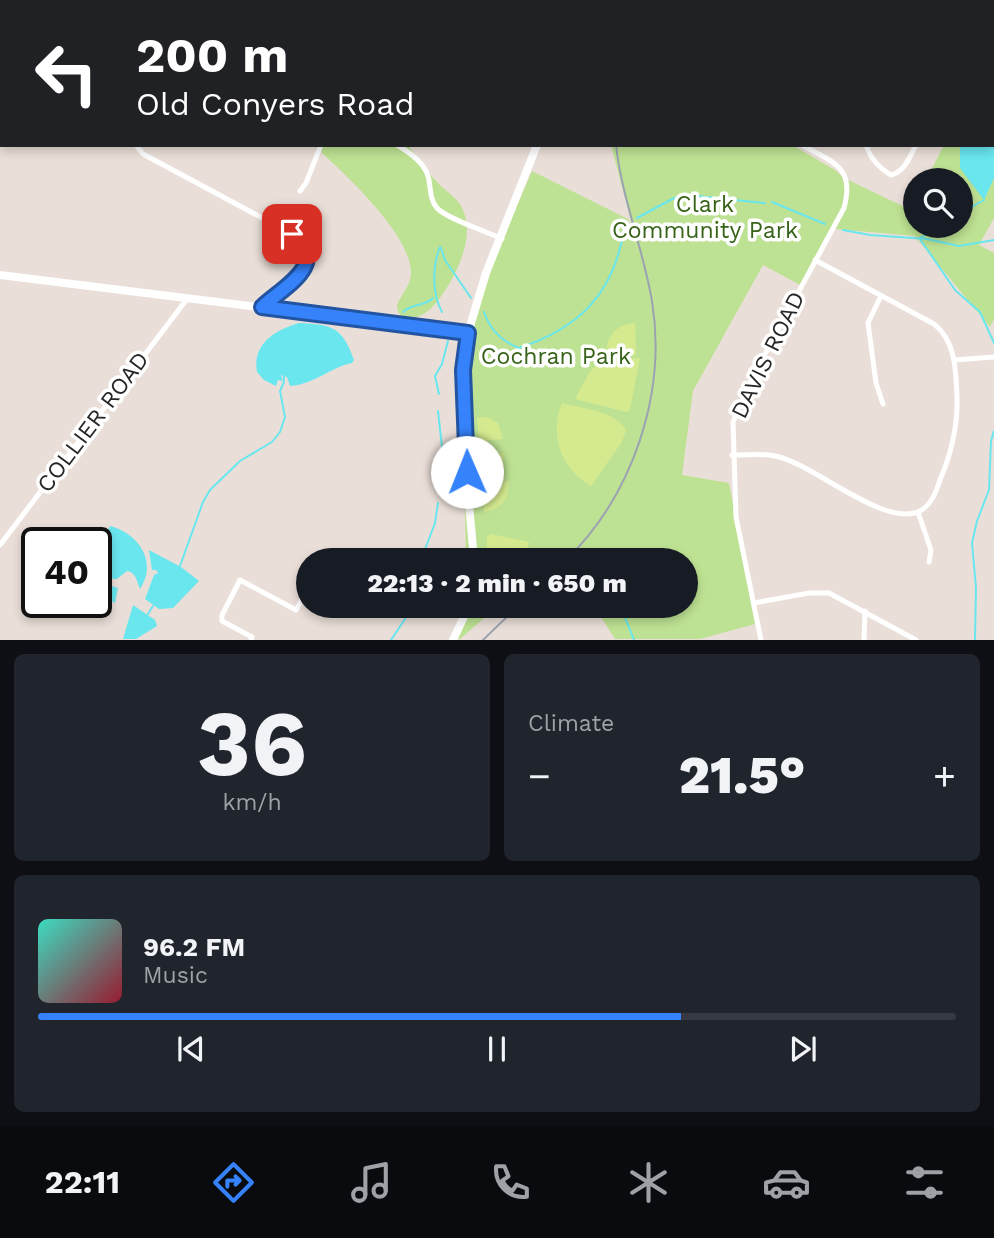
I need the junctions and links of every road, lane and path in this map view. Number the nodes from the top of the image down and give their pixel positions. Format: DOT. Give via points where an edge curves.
graph roads {
  1 [pos="138,147"];
  2 [pos="320,147"];
  3 [pos="399,147"];
  4 [pos="536,147"];
  5 [pos="806,147"];
  6 [pos="867,147"];
  7 [pos="915,147"];
  8 [pos="300,191"];
  9 [pos="502,239"];
  10 [pos="815,260"];
  11 [pos="0,275"];
  12 [pos="881,296"];
  13 [pos="187,299"];
  14 [pos="262,307"];
  15 [pos="468,333"];
  16 [pos="994,357"];
  17 [pos="954,360"];
  18 [pos="883,404"];
  19 [pos="732,455"];
  20 [pos="918,512"];
  21 [pos="0,545"];
  22 [pos="473,548"];
  23 [pos="929,562"];
  24 [pos="754,603"];
  25 [pos="296,610"];
  26 [pos="865,611"];
  27 [pos="463,618"];
  28 [pos="251,639"];
  29 [pos="453,639"];
  30 [pos="761,639"];
  31 [pos="864,639"];
  32 [pos="916,639"];
  1 -- 14 [label="street" via="303,244 307,257 300,275"];
  2 -- 8 [label="street"];
  3 -- 9 [label="street" via="424,167 433,202 447,215"];
  4 -- 9 [label="street"];
  5 -- 10 [label="street, DAVIS ROAD" via="829,160 847,178 844,208"];
  6 -- 7 [label="street" via="891,175 902,169"];
  9 -- 15 [label="street"];
  10 -- 12 [label="street"];
  10 -- 19 [label="street, DAVIS ROAD" via="733,422"];
  11 -- 13 [label="street"];
  12 -- 17 [label="street" via="939,328 949,340"];
  12 -- 18 [label="street" via="869,323"];
  13 -- 14 [label="street"];
  13 -- 21 [label="street, COLLIER ROAD"];
  14 -- 15 [label="street"];
  15 -- 22 [label="street" via="463,370"];
  16 -- 17 [label="street"];
  17 -- 20 [label="street" via="957,408 951,450 935,494"];
  19 -- 20 [label="street" via="776,456 894,514"];
  19 -- 24 [label="street, DAVIS ROAD" via="736,517"];
  20 -- 23 [label="street" via="931,550"];
  24 -- 26 [label="street" via="822,592"];
  24 -- 30 [label="street, DAVIS ROAD"];
  25 -- 28 [label="street" via="240,580 222,621"];
  26 -- 31 [label="street"];
  26 -- 32 [label="street"];
  27 -- 29 [label="street"];
}
